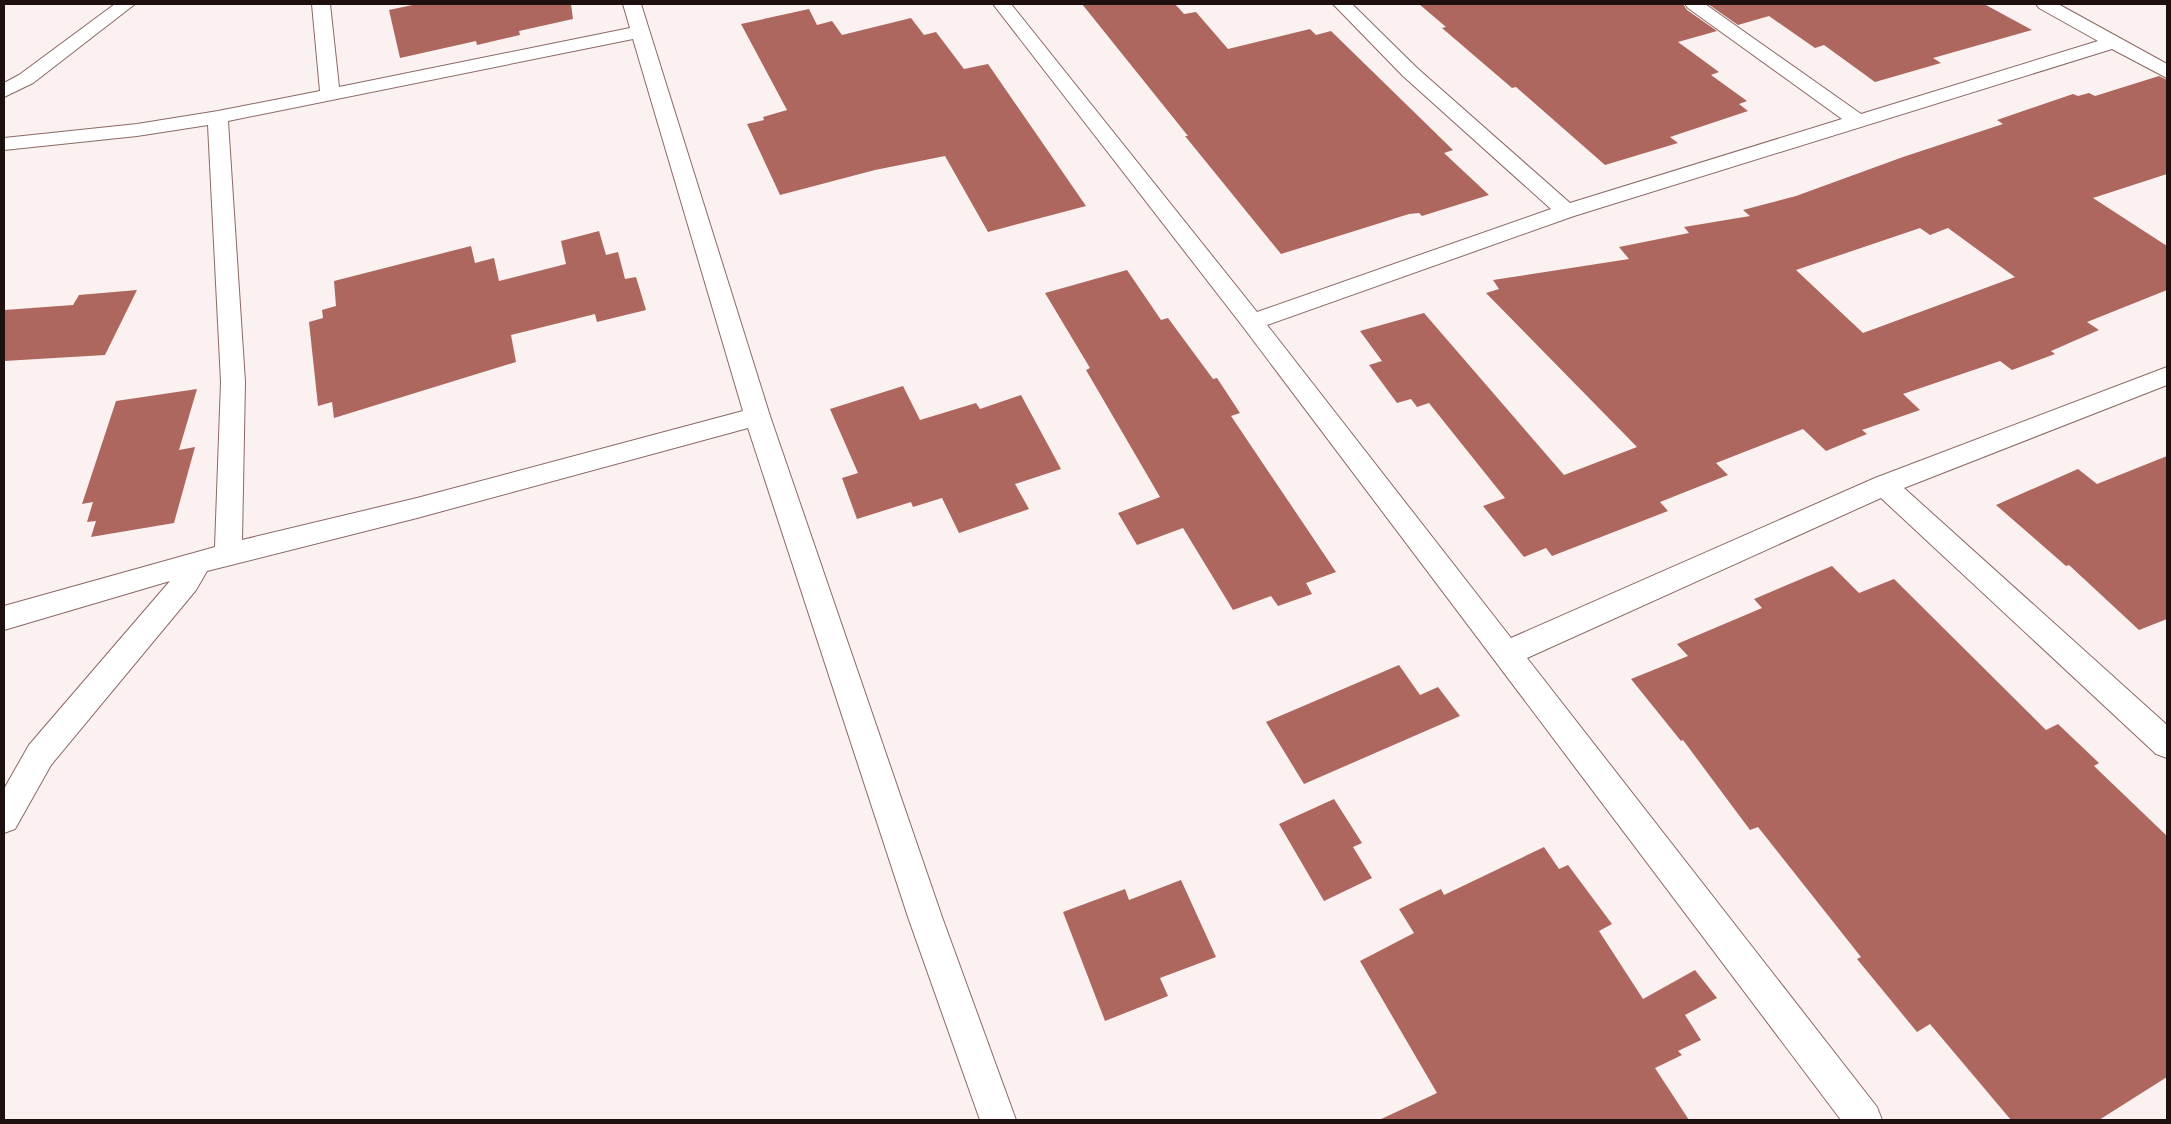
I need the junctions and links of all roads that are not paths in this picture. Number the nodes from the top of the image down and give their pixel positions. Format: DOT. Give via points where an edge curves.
graph roads {
  1 [pos="126,4"];
  2 [pos="321,4"];
  3 [pos="632,4"];
  4 [pos="1002,4"];
  5 [pos="1342,4"];
  6 [pos="1694,4"];
  7 [pos="2045,4"];
  8 [pos="639,32"];
  9 [pos="2115,42"];
  10 [pos="2167,72"];
  11 [pos="4,92"];
  12 [pos="330,94"];
  13 [pos="218,117"];
  14 [pos="1859,122"];
  15 [pos="4,144"];
  16 [pos="1566,211"];
  17 [pos="1252,322"];
  18 [pos="2167,376"];
  19 [pos="757,416"];
  20 [pos="1884,485"];
  21 [pos="228,554"];
  22 [pos="198,562"];
  23 [pos="4,618"];
  24 [pos="1505,654"];
  25 [pos="2167,744"];
  26 [pos="4,818"];
  27 [pos="998,1120"];
  28 [pos="1864,1120"];
  1 -- 11 [label="street"];
  2 -- 12 [label="street"];
  3 -- 8 [label="street"];
  4 -- 17 [label="street"];
  5 -- 16 [label="street" via="1410,72"];
  6 -- 14 [label="street"];
  7 -- 9 [label="street"];
  8 -- 12 [label="street"];
  8 -- 19 [label="street"];
  9 -- 10 [label="street"];
  9 -- 14 [label="street"];
  12 -- 13 [label="street"];
  13 -- 15 [label="street" via="137,130"];
  13 -- 21 [label="street" via="233,382"];
  14 -- 16 [label="street"];
  16 -- 17 [label="street"];
  17 -- 24 [label="street"];
  18 -- 20 [label="street"];
  19 -- 21 [label="street" via="417,508"];
  19 -- 27 [label="street" via="925,918"];
  20 -- 24 [label="street"];
  20 -- 25 [label="street"];
  21 -- 22 [label="street"];
  22 -- 23 [label="street"];
  22 -- 26 [label="street" via="186,582 40,755"];
  24 -- 28 [label="street"];
}
